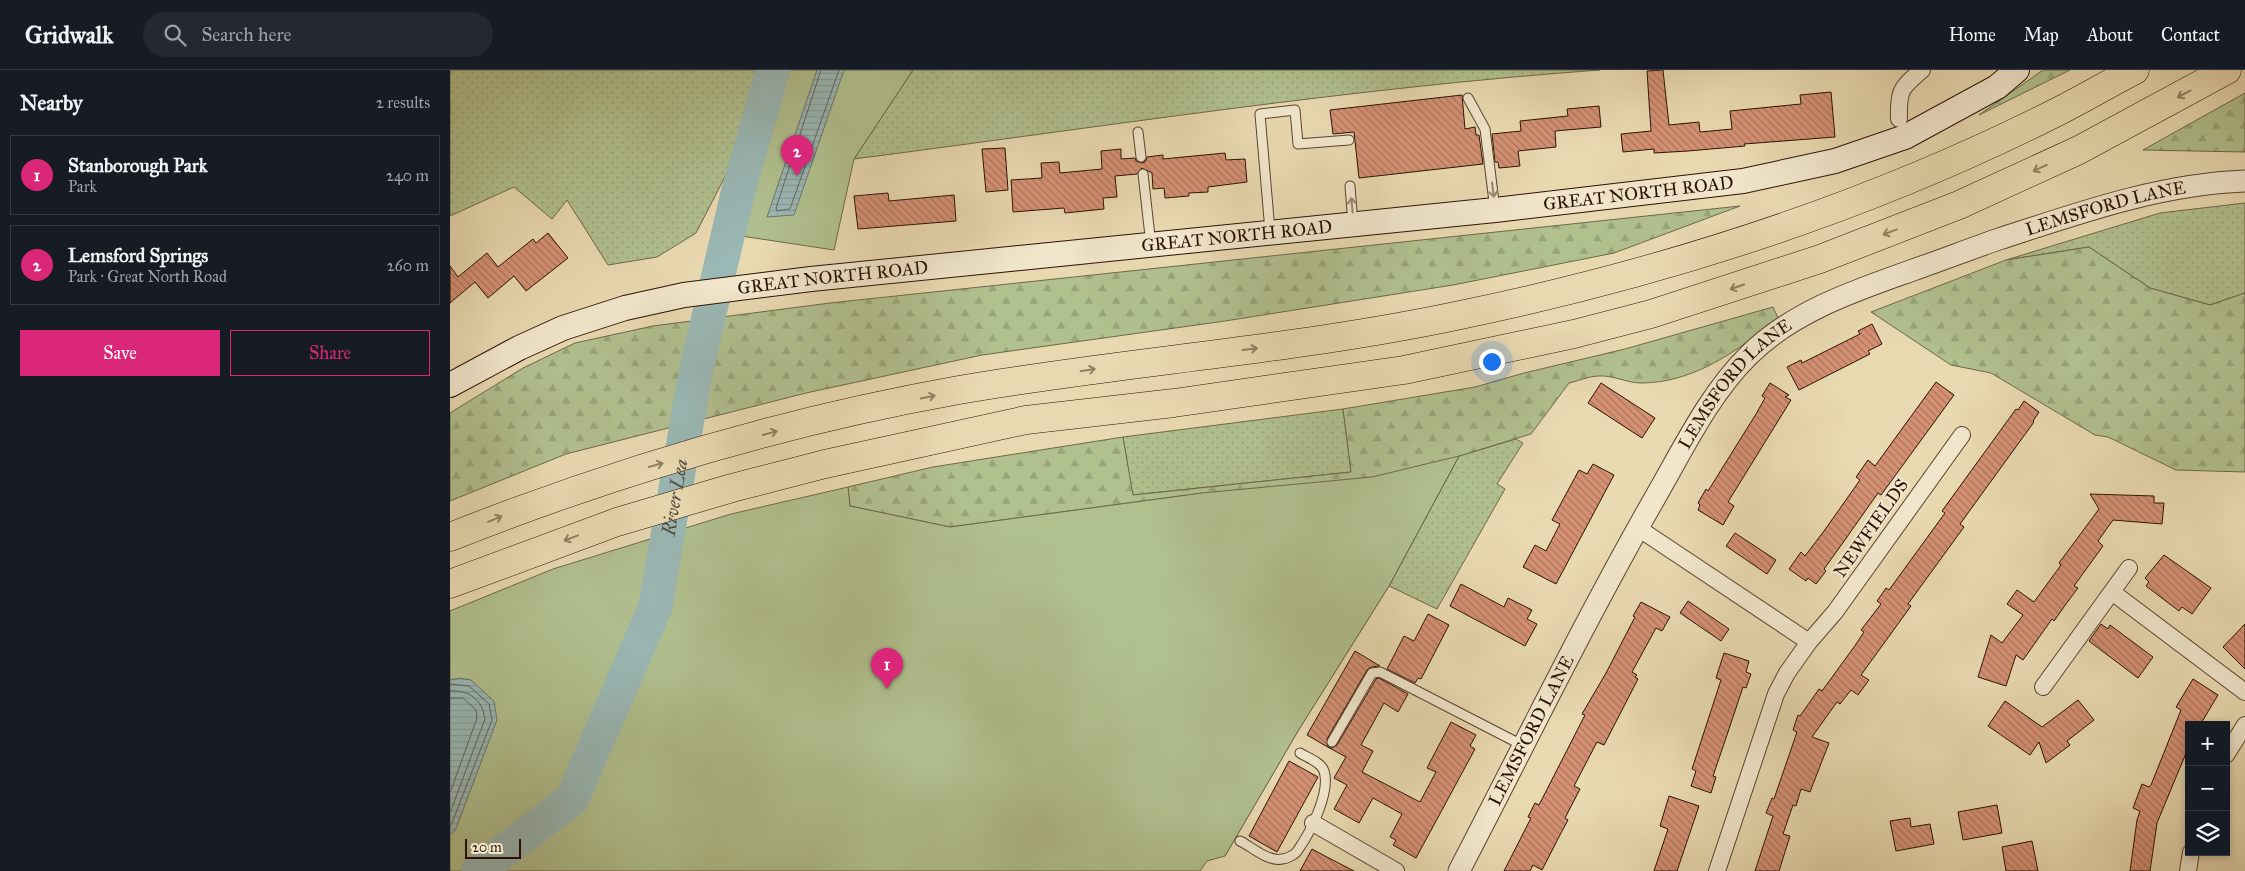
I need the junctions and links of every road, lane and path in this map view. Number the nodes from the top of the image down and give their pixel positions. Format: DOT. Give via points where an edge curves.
graph roads {
  1 [pos="1922,70"];
  2 [pos="2017,70"];
  3 [pos="2135,70"];
  4 [pos="2226,70"];
  5 [pos="1468,98"];
  6 [pos="1899,119"];
  7 [pos="1138,132"];
  8 [pos="1349,140"];
  9 [pos="1141,157"];
  10 [pos="1143,174"];
  11 [pos="2245,181"];
  12 [pos="1350,186"];
  13 [pos="1496,210"];
  14 [pos="1353,225"];
  15 [pos="1271,233"];
  16 [pos="1151,245"];
  17 [pos="450,385"];
  18 [pos="1962,434"];
  19 [pos="1638,528"];
  20 [pos="450,537"];
  21 [pos="2129,568"];
  22 [pos="450,584"];
  23 [pos="2112,592"];
  24 [pos="1809,642"];
  25 [pos="2042,687"];
  26 [pos="2245,692"];
  27 [pos="2245,725"];
  28 [pos="1332,742"];
  29 [pos="1524,746"];
  30 [pos="2230,749"];
  31 [pos="1300,754"];
  32 [pos="1313,823"];
  33 [pos="1240,841"];
  34 [pos="2190,856"];
  35 [pos="1396,871"];
  36 [pos="1459,871"];
  37 [pos="1717,871"];
  38 [pos="2188,871"];
  1 -- 6 [label="street" via="1905,85 1898,98"];
  2 -- 13 [label="main road, GREAT NORTH ROAD" via="1997,87 1939,120 1835,161 1743,180"];
  20 -- 3 [label="highway, one-way" via="609,478 830,417 956,391 1369,332 1478,312 1635,274 1752,236 1911,178 2049,116"];
  4 -- 22 [label="highway, one-way" via="2079,150 1960,205 1820,260 1651,314 1404,370 1184,402 1026,420 825,464 617,522"];
  5 -- 13 [label="lane, one-way" via="1485,128"];
  7 -- 9 [label="lane"];
  8 -- 15 [label="lane" via="1298,144 1295,110 1260,114"];
  10 -- 16 [label="lane"];
  11 -- 19 [label="street, LEMSFORD LANE" via="2211,182 2170,189 2050,222 1894,277 1813,310 1778,331 1750,354 1724,384"];
  14 -- 12 [label="lane, one-way"];
  13 -- 14 [label="main road, GREAT NORTH ROAD"];
  14 -- 15 [label="main road, GREAT NORTH ROAD"];
  15 -- 16 [label="main road, GREAT NORTH ROAD"];
  16 -- 17 [label="main road, GREAT NORTH ROAD" via="684,295 624,308 564,328"];
  18 -- 24 [label="street, NEWFIELDS" via="1835,612"];
  19 -- 24 [label="street"];
  19 -- 29 [label="street, LEMSFORD LANE"];
  21 -- 23 [label="street"];
  23 -- 25 [label="street"];
  23 -- 26 [label="street"];
  24 -- 37 [label="street, NEWFIELDS" via="1776,694"];
  27 -- 30 [label="street"];
  28 -- 29 [label="lane" via="1372,673 1380,672"];
  29 -- 36 [label="street, LEMSFORD LANE"];
  31 -- 32 [label="lane" via="1321,765 1324,772 1326,791"];
  32 -- 33 [label="lane" via="1297,852 1283,859 1273,860"];
  32 -- 35 [label="street"];
  34 -- 38 [label="street"];
}
